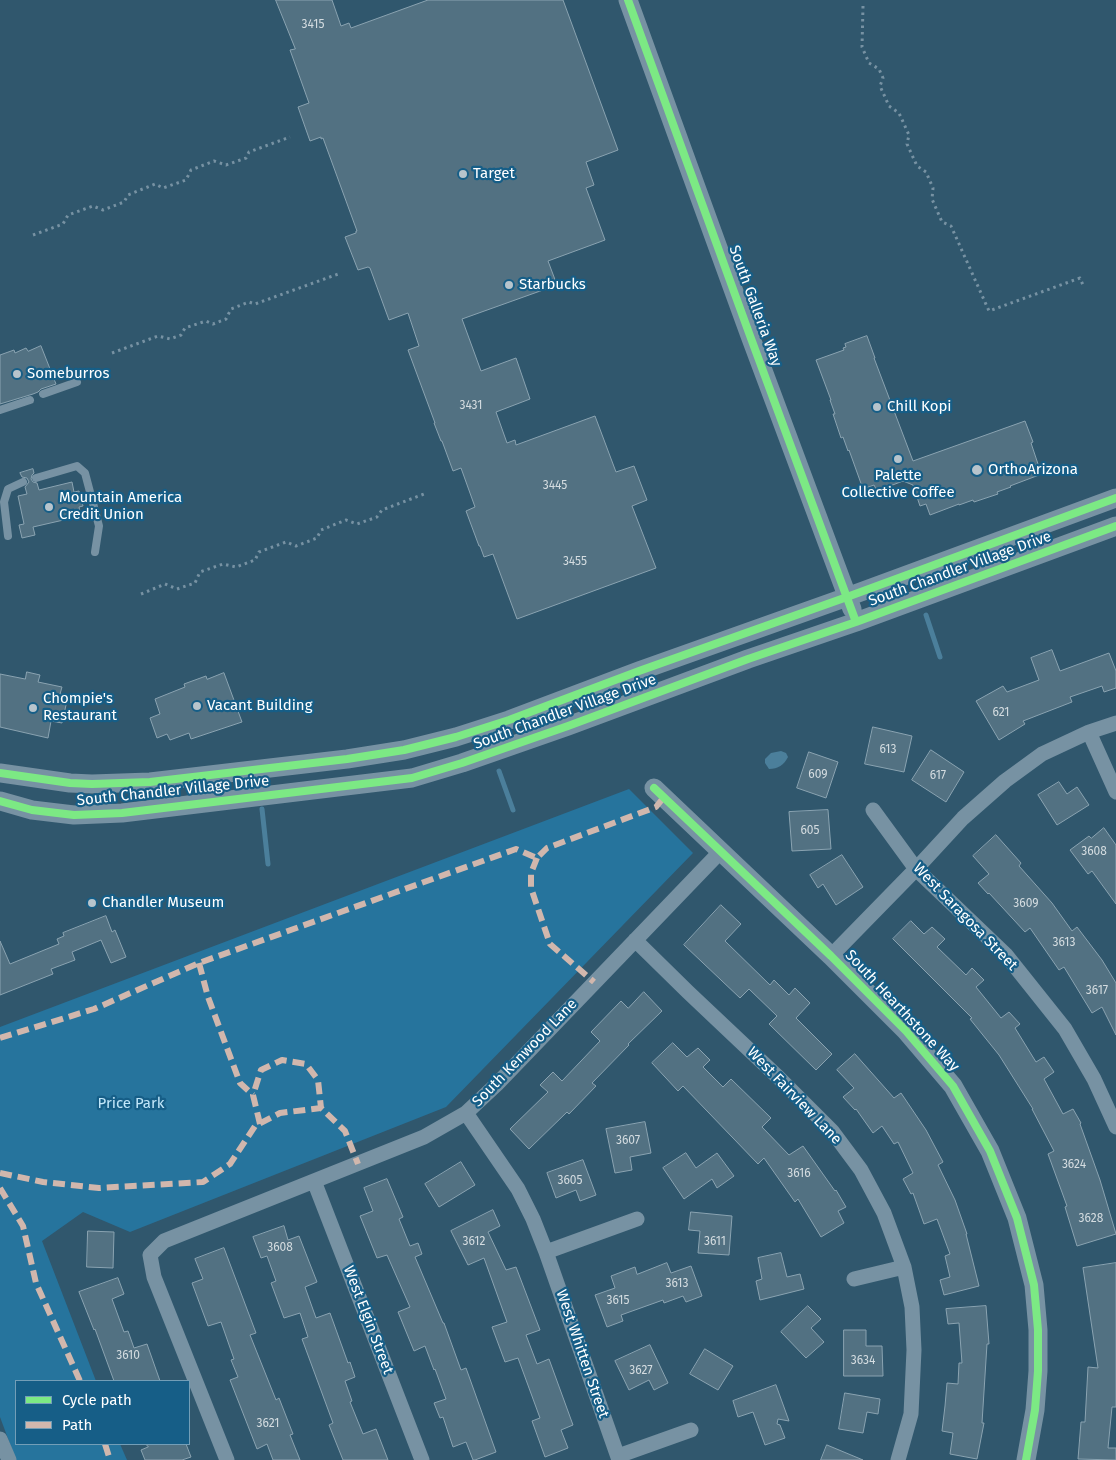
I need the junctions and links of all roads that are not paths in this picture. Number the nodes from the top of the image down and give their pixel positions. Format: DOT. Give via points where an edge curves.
graph roads {
  1 [pos="628,0"];
  2 [pos="77,382"];
  3 [pos="44,394"];
  4 [pos="30,400"];
  5 [pos="0,410"];
  6 [pos="36,478"];
  7 [pos="23,482"];
  8 [pos="1116,498"];
  9 [pos="1116,526"];
  10 [pos="8,536"];
  11 [pos="95,552"];
  12 [pos="847,597"];
  13 [pos="856,622"];
  14 [pos="1116,723"];
  15 [pos="1090,732"];
  16 [pos="0,773"];
  17 [pos="654,788"];
  18 [pos="1116,792"];
  19 [pos="0,802"];
  20 [pos="873,810"];
  21 [pos="720,851"];
  22 [pos="916,869"];
  23 [pos="635,940"];
  24 [pos="831,956"];
  25 [pos="466,1113"];
  26 [pos="1116,1127"];
  27 [pos="314,1181"];
  28 [pos="637,1219"];
  29 [pos="546,1252"];
  30 [pos="904,1267"];
  31 [pos="854,1279"];
  32 [pos="691,1430"];
  33 [pos="0,1439"];
  34 [pos="618,1458"];
  35 [pos="9,1460"];
  36 [pos="227,1460"];
  37 [pos="422,1460"];
  38 [pos="898,1460"];
  39 [pos="1026,1460"];
  1 -- 12 [label="street, South Galleria Way"];
  2 -- 3 [label="lane"];
  4 -- 5 [label="lane"];
  6 -- 11 [label="lane" via="77,466 85,474 99,526"];
  7 -- 10 [label="lane" via="8,488 4,502"];
  8 -- 12 [label="street, South Chandler Village Drive"];
  9 -- 13 [label="street, South Chandler Village Drive"];
  12 -- 13 [label="street, South Galleria Way"];
  12 -- 16 [label="street, South Chandler Village Drive" via="509,720 404,750 150,782 70,783"];
  13 -- 19 [label="street, South Chandler Village Drive" via="518,744 412,778 202,804 74,815"];
  14 -- 15 [label="street"];
  15 -- 18 [label="street"];
  15 -- 22 [label="street" via="1042,754 1004,780"];
  17 -- 21 [label="street, South Hearthstone Way"];
  20 -- 22 [label="street, West Saragosa Street"];
  21 -- 23 [label="street, South Kenwood Lane"];
  21 -- 24 [label="street, South Hearthstone Way"];
  22 -- 24 [label="street"];
  22 -- 26 [label="street, West Saragosa Street" via="1006,956 1065,1029 1094,1079"];
  23 -- 25 [label="street, South Kenwood Lane"];
  23 -- 30 [label="street, West Fairview Lane" via="832,1131 861,1170 880,1205"];
  24 -- 39 [label="street, South Hearthstone Way" via="906,1031 953,1086 990,1150 1017,1218 1034,1285 1038,1330 1035,1410"];
  25 -- 27 [label="street, South Kenwood Lane" via="424,1137"];
  25 -- 29 [label="street, West Whitten Street" via="518,1189"];
  27 -- 36 [label="street, South Kenwood Lane" via="164,1241 150,1255 154,1278"];
  27 -- 37 [label="street, West Elgin Street"];
  28 -- 29 [label="street"];
  29 -- 34 [label="street, West Whitten Street"];
  30 -- 31 [label="street"];
  30 -- 38 [label="street, West Fairview Lane" via="912,1307 914,1350 911,1414"];
  32 -- 34 [label="street, West Whitten Street"];
  33 -- 35 [label="street"];
}
